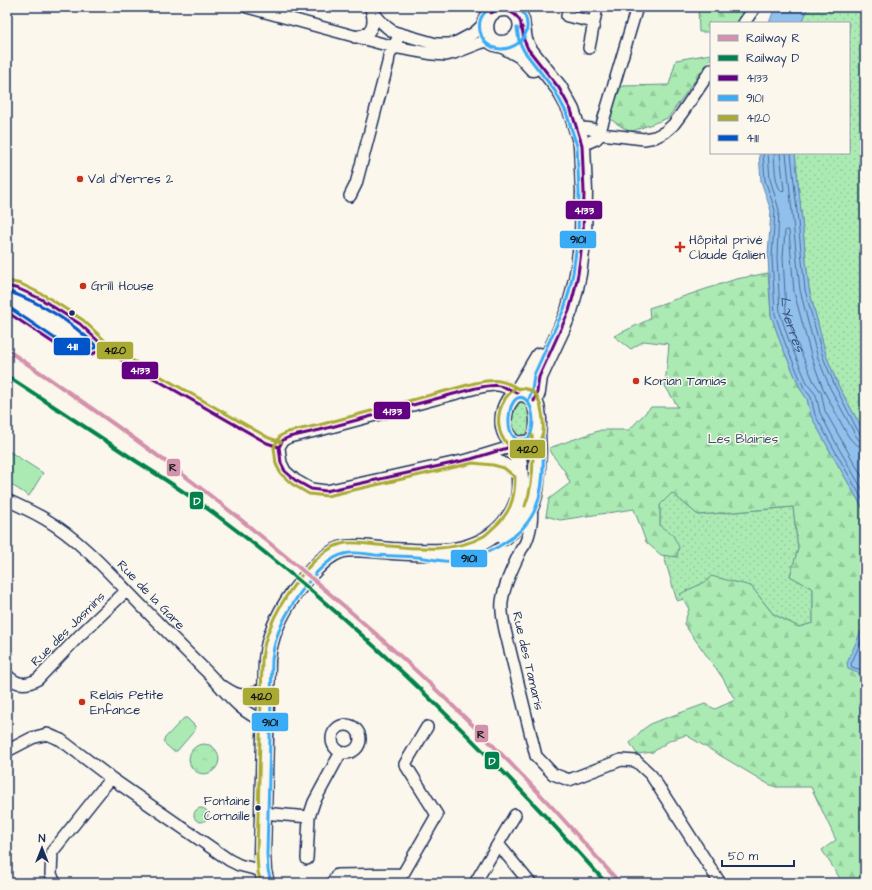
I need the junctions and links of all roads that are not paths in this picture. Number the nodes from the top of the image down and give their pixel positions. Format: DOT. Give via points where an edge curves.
graph roads {
  1 [pos="247,7"];
  2 [pos="569,7"];
  3 [pos="597,7"];
  4 [pos="637,7"];
  5 [pos="755,7"];
  6 [pos="370,8"];
  7 [pos="511,8"];
  8 [pos="489,14"];
  9 [pos="594,22"];
  10 [pos="745,22"];
  11 [pos="522,27"];
  12 [pos="400,34"];
  13 [pos="355,37"];
  14 [pos="496,42"];
  15 [pos="394,47"];
  16 [pos="589,48"];
  17 [pos="710,71"];
  18 [pos="577,128"];
  19 [pos="601,134"];
  20 [pos="582,145"];
  21 [pos="350,196"];
  22 [pos="517,393"];
  23 [pos="534,401"];
  24 [pos="537,435"];
  25 [pos="517,445"];
  26 [pos="473,458"];
  27 [pos="520,475"];
  28 [pos="7,500"];
  29 [pos="531,506"];
  30 [pos="504,537"];
  31 [pos="520,550"];
  32 [pos="426,553"];
  33 [pos="126,590"];
  34 [pos="7,675"];
  35 [pos="213,678"];
  36 [pos="259,691"];
  37 [pos="246,712"];
  38 [pos="265,721"];
  39 [pos="427,726"];
  40 [pos="7,751"];
  41 [pos="341,752"];
  42 [pos="111,778"];
  43 [pos="262,813"];
  44 [pos="515,815"];
  45 [pos="309,817"];
  46 [pos="498,844"];
  47 [pos="307,858"];
  48 [pos="265,877"];
  49 [pos="55,883"];
  50 [pos="332,883"];
  51 [pos="475,883"];
  52 [pos="530,883"];
  53 [pos="720,883"];
  1 -- 13 [label="street"];
  2 -- 9 [label="street" via="567,16"];
  3 -- 9 [label="street"];
  4 -- 19 [label="street" via="600,128"];
  5 -- 10 [label="street"];
  6 -- 12 [label="street" via="387,28"];
  6 -- 13 [label="street" via="374,17 371,29 366,34"];
  7 -- 8 [label="main road" via="499,7"];
  7 -- 11 [label="main road" via="519,16"];
  8 -- 12 [label="street" via="474,33 449,44 436,44"];
  8 -- 14 [label="main road" via="485,28"];
  9 -- 16 [label="street"];
  11 -- 14 [label="main road" via="512,42"];
  11 -- 18 [label="main road" via="528,49 559,88"];
  12 -- 15 [label="street"];
  13 -- 15 [label="street"];
  14 -- 15 [label="street" via="480,42 446,55"];
  14 -- 22 [label="main road" via="521,54 559,104 572,141 576,173 570,272 550,335"];
  15 -- 21 [label="street" via="389,56 356,184"];
  17 -- 19 [label="street" via="682,113 665,132 644,139"];
  18 -- 19 [label="street" via="596,130"];
  18 -- 20 [label="main road"];
  19 -- 20 [label="street"];
  20 -- 23 [label="main road" via="583,237 578,274 569,311 539,377"];
  22 -- 23 [label="main road" via="526,393"];
  22 -- 25 [label="main road" via="512,396 504,410 503,422 505,432"];
  22 -- 26 [label="street" via="498,384 476,388 289,437 283,440 279,447 285,471 311,489 326,491"];
  23 -- 24 [label="main road" via="538,413"];
  24 -- 25 [label="main road" via="531,443"];
  24 -- 29 [label="main road" via="537,463"];
  25 -- 26 [label="street"];
  25 -- 27 [label="main road"];
  26 -- 27 [label="street" via="506,464"];
  27 -- 32 [label="main road" via="518,501 507,522 497,533 485,541 461,550"];
  28 -- 33 [label="street, Rue de la Gare" via="45,519 70,536"];
  29 -- 30 [label="main road" via="515,529"];
  29 -- 31 [label="street, Rue des Tamaris" via="530,529"];
  30 -- 31 [label="street" via="515,534 520,540"];
  30 -- 32 [label="main road" via="475,552 444,556"];
  31 -- 53 [label="street, Rue des Tamaris" via="502,602 502,615 536,756 553,774 569,780 621,760 636,761 651,775"];
  32 -- 36 [label="main road" via="342,549 322,561 297,590 279,618 270,639"];
  33 -- 34 [label="street, Rue des Jasmins" via="38,679 21,684"];
  33 -- 35 [label="street, Rue de la Gare"];
  35 -- 36 [label="street" via="240,695 246,696"];
  35 -- 37 [label="street, Rue de la Gare"];
  36 -- 37 [label="street" via="247,700"];
  36 -- 38 [label="main road"];
  37 -- 38 [label="street, Rue de la Gare"];
  38 -- 43 [label="main road"];
  39 -- 50 [label="street" via="405,764 437,815 403,874 337,876"];
  40 -- 42 [label="street" via="32,738 47,734 61,740"];
  41 -- 45 [label="street" via="314,802"];
  42 -- 48 [label="street" via="228,860"];
  42 -- 49 [label="street" via="52,852 51,874"];
  43 -- 45 [label="street"];
  43 -- 48 [label="main road"];
  44 -- 46 [label="street"];
  45 -- 47 [label="street"];
  46 -- 51 [label="street"];
  46 -- 52 [label="street"];
}
